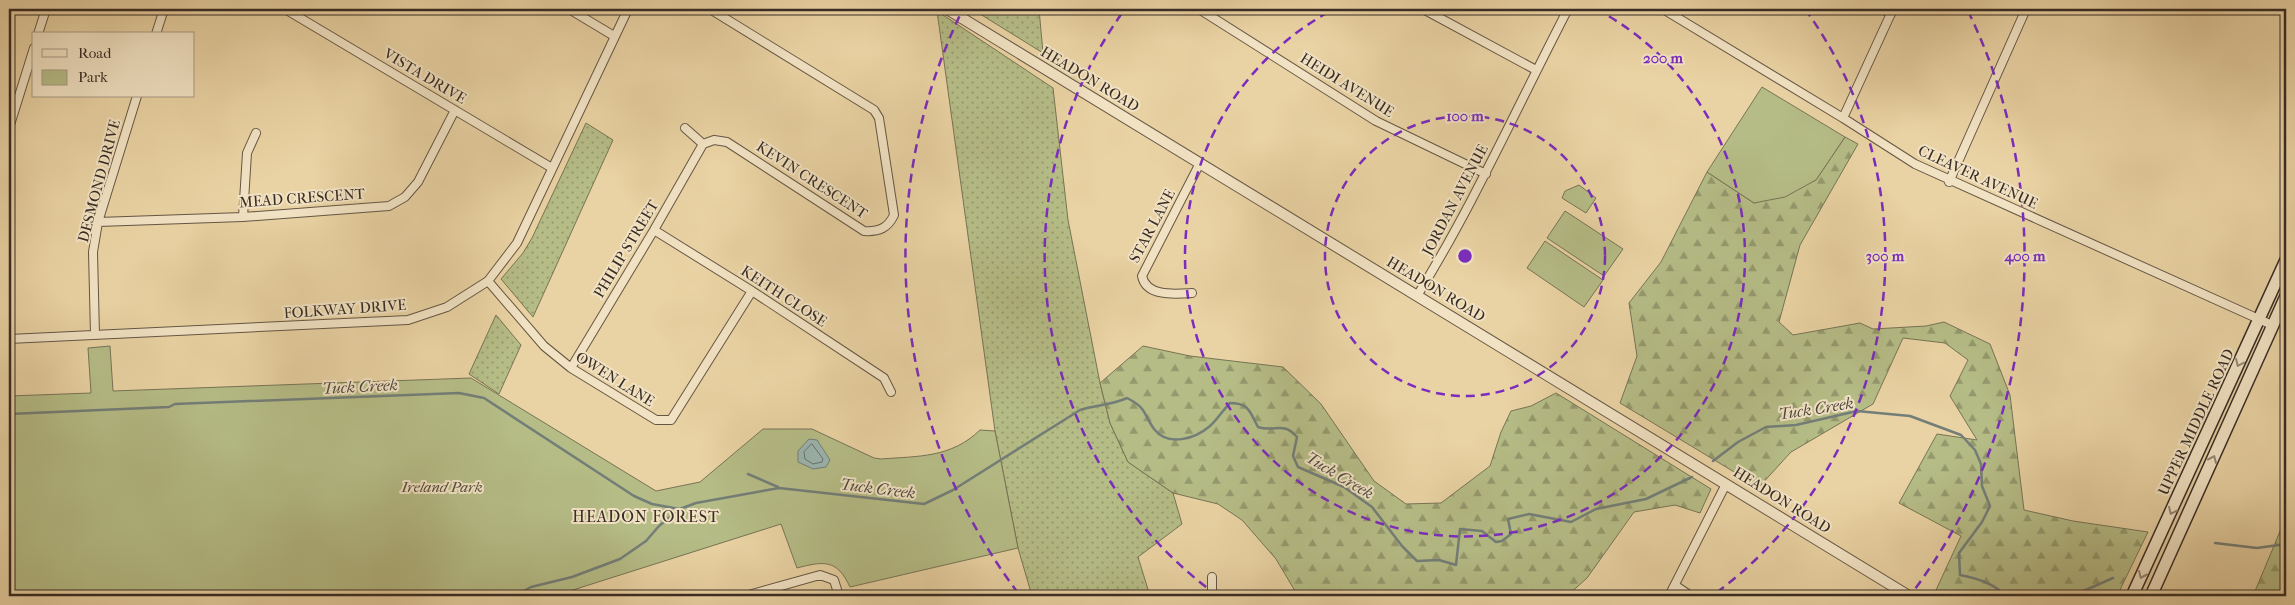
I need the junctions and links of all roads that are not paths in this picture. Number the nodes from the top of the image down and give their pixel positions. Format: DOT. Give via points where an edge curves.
graph roads {
  1 [pos="46,9"];
  2 [pos="164,9"];
  3 [pos="285,9"];
  4 [pos="569,9"];
  5 [pos="628,9"];
  6 [pos="710,9"];
  7 [pos="947,9"];
  8 [pos="1199,9"];
  9 [pos="1423,9"];
  10 [pos="1568,9"];
  11 [pos="1663,9"];
  12 [pos="1882,9"];
  13 [pos="2026,9"];
  14 [pos="1892,11"];
  15 [pos="39,32"];
  16 [pos="157,32"];
  17 [pos="614,36"];
  18 [pos="32,54"];
  19 [pos="1536,70"];
  20 [pos="136,98"];
  21 [pos="454,110"];
  22 [pos="1843,118"];
  23 [pos="9,128"];
  24 [pos="685,128"];
  25 [pos="256,133"];
  26 [pos="703,144"];
  27 [pos="1200,163"];
  28 [pos="552,168"];
  29 [pos="1486,174"];
  30 [pos="1949,182"];
  31 [pos="243,217"];
  32 [pos="98,222"];
  33 [pos="654,230"];
  34 [pos="2286,260"];
  35 [pos="488,281"];
  36 [pos="752,291"];
  37 [pos="1192,293"];
  38 [pos="1417,296"];
  39 [pos="2286,296"];
  40 [pos="2260,319"];
  41 [pos="2272,325"];
  42 [pos="95,335"];
  43 [pos="9,339"];
  44 [pos="571,368"];
  45 [pos="891,392"];
  46 [pos="1726,484"];
  47 [pos="1212,577"];
  48 [pos="1676,586"];
  49 [pos="745,596"];
  50 [pos="839,596"];
  51 [pos="1212,596"];
  52 [pos="1669,596"];
  53 [pos="1691,596"];
  54 [pos="1909,596"];
  55 [pos="2132,596"];
  56 [pos="2151,596"];
  1 -- 15 [label="street"];
  2 -- 16 [label="street"];
  3 -- 21 [label="street, VISTA DRIVE"];
  4 -- 17 [label="street"];
  5 -- 17 [label="street, FOLKWAY DRIVE"];
  6 -- 26 [label="street, KEVIN CRESCENT" via="874,110 880,118 894,215 890,224 876,232 864,231 727,142 714,140"];
  7 -- 27 [label="street, HEADON ROAD"];
  8 -- 29 [label="street, HEIDI AVENUE" via="1376,121"];
  9 -- 19 [label="street"];
  10 -- 19 [label="street, JORDAN AVENUE"];
  11 -- 22 [label="street, CLEAVER AVENUE"];
  12 -- 14 [label="street"];
  13 -- 30 [label="street"];
  14 -- 22 [label="street"];
  17 -- 28 [label="street, FOLKWAY DRIVE"];
  18 -- 23 [label="street"];
  19 -- 29 [label="street, JORDAN AVENUE"];
  20 -- 32 [label="street, DESMOND DRIVE"];
  21 -- 28 [label="street, VISTA DRIVE"];
  21 -- 31 [label="street, MEAD CRESCENT" via="418,182 405,197 389,206"];
  22 -- 30 [label="street, CLEAVER AVENUE" via="1914,164"];
  24 -- 26 [label="street"];
  25 -- 31 [label="street" via="247,152"];
  26 -- 33 [label="street, PHILIP STREET"];
  27 -- 37 [label="street, STAR LANE" via="1142,276 1146,285 1157,292"];
  27 -- 38 [label="street, HEADON ROAD"];
  28 -- 35 [label="street, FOLKWAY DRIVE" via="517,243"];
  29 -- 38 [label="street, JORDAN AVENUE"];
  30 -- 40 [label="street, CLEAVER AVENUE"];
  31 -- 32 [label="street, MEAD CRESCENT"];
  32 -- 42 [label="street, DESMOND DRIVE" via="93,252"];
  33 -- 36 [label="street, KEITH CLOSE"];
  33 -- 44 [label="street, PHILIP STREET"];
  34 -- 40 [label="main road, UPPER MIDDLE ROAD"];
  35 -- 42 [label="street, FOLKWAY DRIVE" via="447,307 408,320"];
  35 -- 44 [label="street, OWEN LANE" via="544,346"];
  36 -- 44 [label="street, OWEN LANE" via="670,420 656,420"];
  36 -- 45 [label="street, KEITH CLOSE" via="884,378"];
  38 -- 46 [label="street, HEADON ROAD"];
  39 -- 41 [label="main road, UPPER MIDDLE ROAD"];
  40 -- 41 [label="street, CLEAVER AVENUE"];
  40 -- 55 [label="main road, UPPER MIDDLE ROAD, one-way"];
  56 -- 41 [label="main road, UPPER MIDDLE ROAD, one-way"];
  42 -- 43 [label="street, FOLKWAY DRIVE"];
  46 -- 48 [label="street"];
  46 -- 54 [label="street, HEADON ROAD"];
  47 -- 51 [label="street"];
  48 -- 52 [label="street"];
  48 -- 53 [label="street"];
  49 -- 50 [label="street" via="820,574 834,580"];
}
